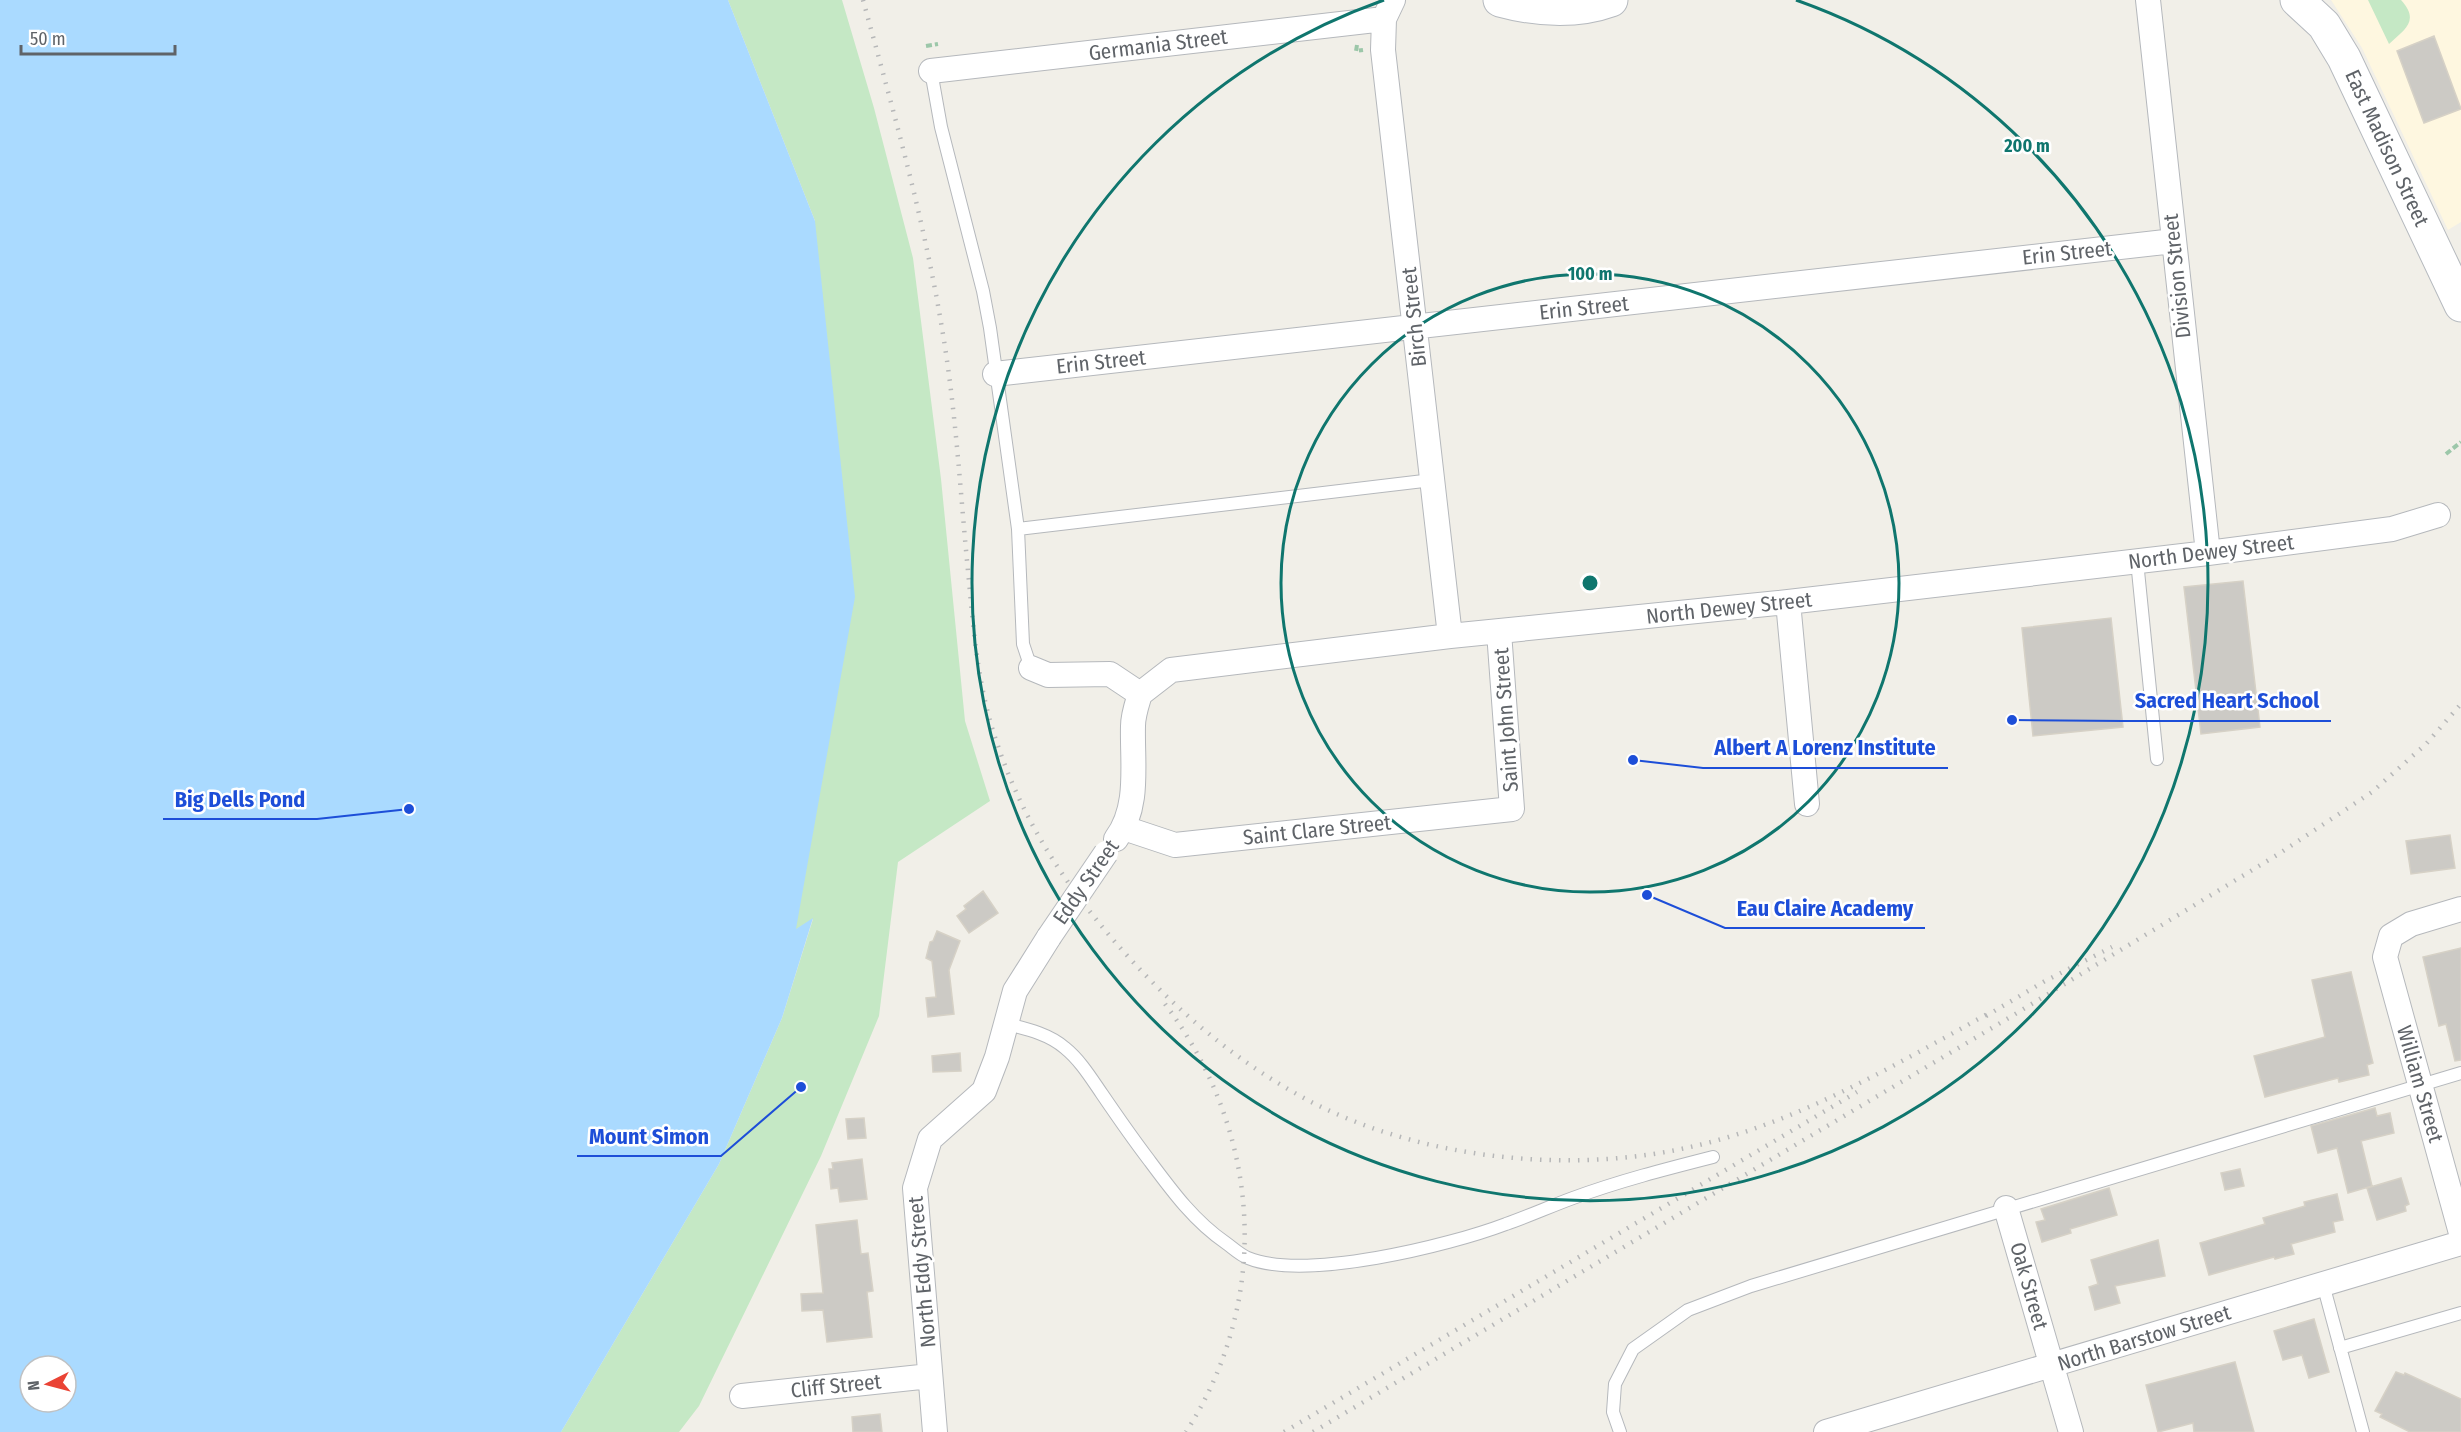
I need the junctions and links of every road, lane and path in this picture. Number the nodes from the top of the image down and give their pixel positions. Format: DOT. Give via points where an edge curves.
graph roads {
  1 [pos="1500,0"];
  2 [pos="1611,0"];
  3 [pos="2148,0"];
  4 [pos="2297,0"];
  5 [pos="2332,3"];
  6 [pos="1388,10"];
  7 [pos="938,44"];
  8 [pos="1357,45"];
  9 [pos="926,46"];
  10 [pos="1356,51"];
  11 [pos="931,71"];
  12 [pos="2174,241"];
  13 [pos="2461,258"];
  14 [pos="2461,305"];
  15 [pos="1415,327"];
  16 [pos="995,374"];
  17 [pos="2461,442"];
  18 [pos="2446,453"];
  19 [pos="1432,480"];
  20 [pos="2438,515"];
  21 [pos="1018,529"];
  22 [pos="2208,553"];
  23 [pos="2137,561"];
  24 [pos="1788,602"];
  25 [pos="1499,632"];
  26 [pos="1450,636"];
  27 [pos="1031,668"];
  28 [pos="1140,694"];
  29 [pos="2157,759"];
  30 [pos="1807,804"];
  31 [pos="1512,809"];
  32 [pos="1124,828"];
  33 [pos="2461,909"];
  34 [pos="1049,937"];
  35 [pos="1007,1024"];
  36 [pos="2461,1073"];
  37 [pos="2420,1085"];
  38 [pos="1713,1157"];
  39 [pos="2006,1208"];
  40 [pos="2461,1233"];
  41 [pos="2461,1243"];
  42 [pos="2323,1284"];
  43 [pos="2461,1313"];
  44 [pos="2340,1348"];
  45 [pos="2052,1365"];
  46 [pos="930,1376"];
  47 [pos="742,1396"];
  48 [pos="935,1432"];
  49 [pos="1620,1432"];
  50 [pos="1827,1432"];
  51 [pos="2071,1432"];
  52 [pos="2363,1432"];
  1 -- 2 [label="main road" via="1547,9"];
  3 -- 12 [label="street, Division Street"];
  4 -- 14 [label="main road, East Madison Street" via="2324,25 2344,58"];
  5 -- 13 [label="main road, East Madison Street" via="2362,48"];
  6 -- 11 [label="street, Germania Street"];
  6 -- 15 [label="street, Birch Street" via="1383,50"];
  7 -- 9 [label="path"];
  8 -- 10 [label="path"];
  11 -- 16 [label="lane" via="983,291"];
  12 -- 15 [label="street, Erin Street"];
  12 -- 22 [label="street, Division Street"];
  15 -- 16 [label="street, Erin Street"];
  15 -- 19 [label="street, Birch Street"];
  16 -- 21 [label="lane"];
  17 -- 18 [label="path"];
  19 -- 21 [label="lane"];
  19 -- 26 [label="street, Birch Street"];
  20 -- 22 [label="street, North Dewey Street" via="2392,529"];
  21 -- 27 [label="lane" via="1023,644"];
  22 -- 23 [label="street, North Dewey Street"];
  23 -- 24 [label="street, North Dewey Street"];
  23 -- 29 [label="lane"];
  24 -- 25 [label="street, North Dewey Street"];
  24 -- 30 [label="street"];
  25 -- 26 [label="street, North Dewey Street"];
  25 -- 31 [label="street, Saint John Street"];
  26 -- 28 [label="street, North Dewey Street" via="1171,670"];
  27 -- 28 [label="street" via="1048,675 1110,674"];
  28 -- 32 [label="street" via="1133,723 1134,788"];
  31 -- 32 [label="street, Saint Clare Street" via="1175,845"];
  32 -- 34 [label="street, Eddy Street, bridge"];
  33 -- 37 [label="street, William Street" via="2410,924 2391,936 2385,957"];
  34 -- 35 [label="street, North Eddy Street" via="1015,992"];
  35 -- 38 [label="lane" via="1041,1033 1065,1047 1179,1200 1210,1233 1259,1262 1291,1266 1332,1264 1434,1246 1504,1225 1642,1174"];
  35 -- 46 [label="street, North Eddy Street" via="984,1091 930,1139 915,1188"];
  36 -- 37 [label="lane"];
  37 -- 39 [label="lane"];
  37 -- 40 [label="street, William Street"];
  39 -- 45 [label="street, Oak Street"];
  39 -- 49 [label="lane" via="1750,1286 1688,1310 1632,1349 1616,1384 1613,1412"];
  41 -- 42 [label="street, North Barstow Street"];
  42 -- 44 [label="lane"];
  42 -- 45 [label="street, North Barstow Street"];
  43 -- 44 [label="lane"];
  44 -- 52 [label="lane"];
  45 -- 50 [label="street, North Barstow Street"];
  45 -- 51 [label="street, Oak Street"];
  46 -- 47 [label="street, Cliff Street"];
  46 -- 48 [label="street, North Eddy Street"];
}
